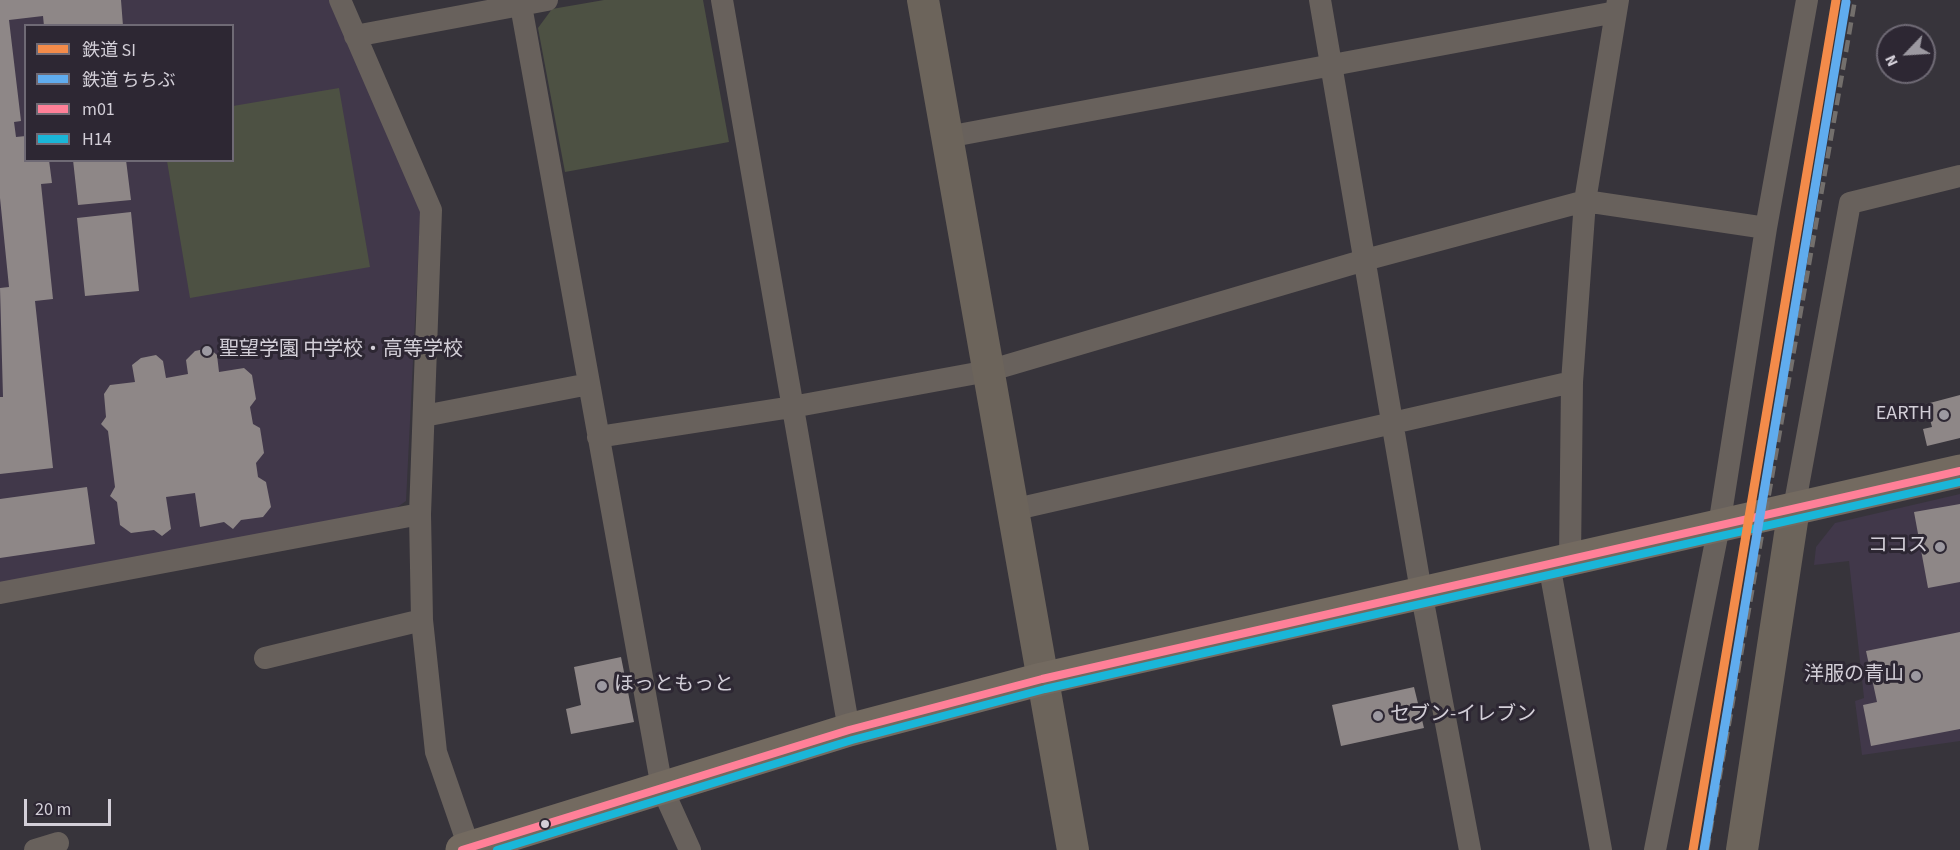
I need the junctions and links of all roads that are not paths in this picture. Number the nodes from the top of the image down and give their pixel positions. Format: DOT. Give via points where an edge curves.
graph roads {
  1 [pos="340,0"];
  2 [pos="547,0"];
  3 [pos="722,0"];
  4 [pos="923,0"];
  5 [pos="1320,0"];
  6 [pos="1808,0"];
  7 [pos="520,2"];
  8 [pos="1617,6"];
  9 [pos="355,36"];
  10 [pos="1331,65"];
  11 [pos="947,137"];
  12 [pos="1960,176"];
  13 [pos="1586,201"];
  14 [pos="1766,228"];
  15 [pos="1365,261"];
  16 [pos="988,371"];
  17 [pos="1572,382"];
  18 [pos="589,384"];
  19 [pos="792,407"];
  20 [pos="424,416"];
  21 [pos="1393,424"];
  22 [pos="598,437"];
  23 [pos="1960,471"];
  24 [pos="1794,508"];
  25 [pos="1012,510"];
  26 [pos="420,514"];
  27 [pos="1719,526"];
  28 [pos="1559,562"];
  29 [pos="1421,591"];
  30 [pos="0,593"];
  31 [pos="422,620"];
  32 [pos="265,658"];
  33 [pos="1042,679"];
  34 [pos="849,730"];
  35 [pos="662,788"];
  36 [pos="58,843"];
  37 [pos="467,849"];
  38 [pos="36,850"];
  39 [pos="690,850"];
  40 [pos="1073,850"];
  41 [pos="1470,850"];
  42 [pos="1601,850"];
  43 [pos="1655,850"];
  44 [pos="1742,850"];
  1 -- 9 [label="street"];
  2 -- 7 [label="street"];
  3 -- 19 [label="street"];
  4 -- 11 [label="street"];
  5 -- 10 [label="street"];
  6 -- 14 [label="street"];
  7 -- 9 [label="street"];
  7 -- 18 [label="street"];
  8 -- 10 [label="street"];
  8 -- 13 [label="street"];
  9 -- 20 [label="street" via="431,210"];
  10 -- 11 [label="street"];
  10 -- 15 [label="street"];
  11 -- 16 [label="street"];
  12 -- 24 [label="street" via="1850,202"];
  13 -- 14 [label="street"];
  13 -- 15 [label="street"];
  13 -- 17 [label="street"];
  14 -- 27 [label="street"];
  15 -- 16 [label="street"];
  15 -- 21 [label="street"];
  16 -- 19 [label="street"];
  16 -- 25 [label="street"];
  17 -- 21 [label="street"];
  17 -- 28 [label="street"];
  18 -- 20 [label="street"];
  18 -- 22 [label="street"];
  19 -- 22 [label="street"];
  19 -- 34 [label="street"];
  20 -- 26 [label="street"];
  21 -- 25 [label="street"];
  21 -- 29 [label="street"];
  22 -- 35 [label="street"];
  23 -- 24 [label="main road"];
  24 -- 27 [label="main road"];
  24 -- 44 [label="street"];
  25 -- 33 [label="street"];
  26 -- 30 [label="street"];
  26 -- 31 [label="street"];
  27 -- 28 [label="main road"];
  27 -- 43 [label="street"];
  28 -- 29 [label="main road"];
  28 -- 42 [label="street"];
  29 -- 33 [label="main road"];
  29 -- 41 [label="street"];
  31 -- 32 [label="street"];
  31 -- 37 [label="street" via="436,752"];
  33 -- 34 [label="main road"];
  33 -- 40 [label="street"];
  34 -- 35 [label="main road"];
  35 -- 37 [label="main road"];
  35 -- 39 [label="street"];
  36 -- 38 [label="street"];
}
